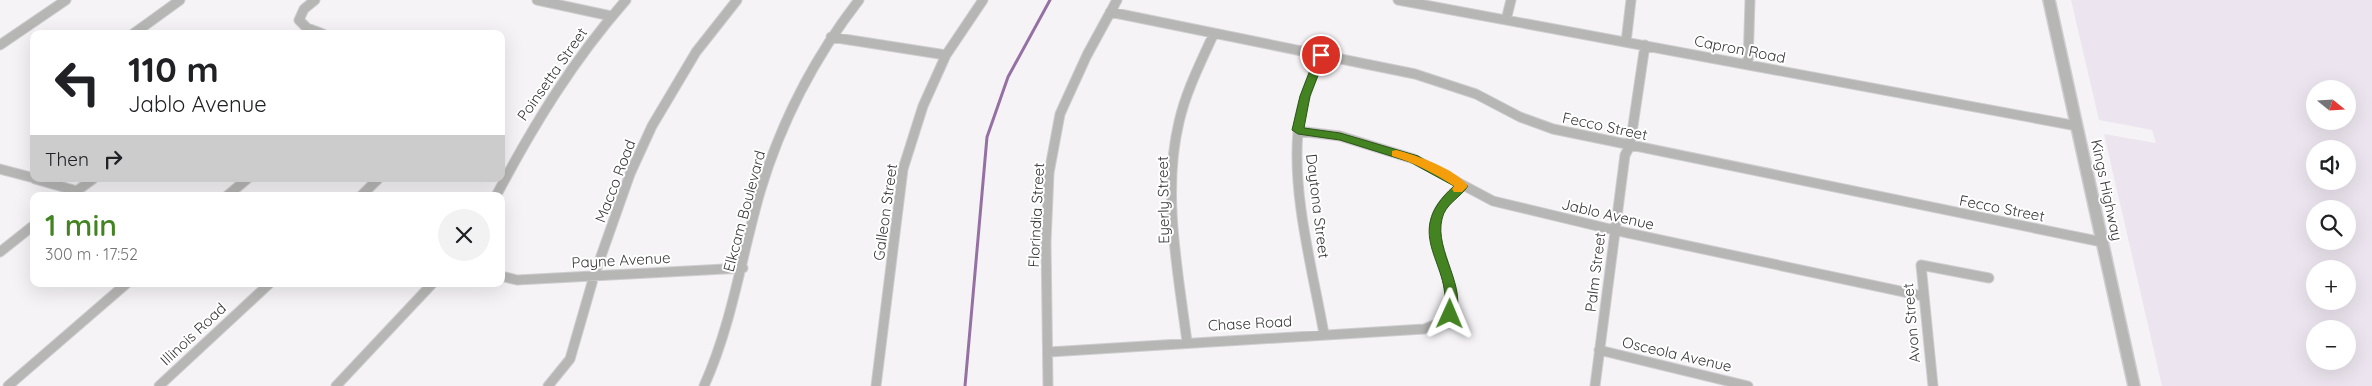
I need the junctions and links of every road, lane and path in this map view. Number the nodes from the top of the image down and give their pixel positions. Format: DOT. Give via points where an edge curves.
graph roads {
  1 [pos="66,0"];
  2 [pos="180,0"];
  3 [pos="315,0"];
  4 [pos="537,0"];
  5 [pos="626,0"];
  6 [pos="737,0"];
  7 [pos="858,0"];
  8 [pos="983,0"];
  9 [pos="1117,0"];
  10 [pos="1398,0"];
  11 [pos="1511,0"];
  12 [pos="1631,0"];
  13 [pos="1750,0"];
  14 [pos="2049,0"];
  15 [pos="1110,12"];
  16 [pos="611,16"];
  17 [pos="1506,20"];
  18 [pos="139,30"];
  19 [pos="309,30"];
  20 [pos="1214,33"];
  21 [pos="831,37"];
  22 [pos="1626,42"];
  23 [pos="0,45"];
  24 [pos="1645,45"];
  25 [pos="946,55"];
  26 [pos="1321,55"];
  27 [pos="1748,64"];
  28 [pos="2077,126"];
  29 [pos="1298,130"];
  30 [pos="1630,146"];
  31 [pos="0,169"];
  32 [pos="30,177"];
  33 [pos="505,179"];
  34 [pos="45,182"];
  35 [pos="89,182"];
  36 [pos="243,182"];
  37 [pos="375,182"];
  38 [pos="1462,186"];
  39 [pos="71,192"];
  40 [pos="75,192"];
  41 [pos="231,192"];
  42 [pos="365,192"];
  43 [pos="30,228"];
  44 [pos="1614,230"];
  45 [pos="2102,242"];
  46 [pos="0,252"];
  47 [pos="743,268"];
  48 [pos="594,276"];
  49 [pos="505,277"];
  50 [pos="1989,278"];
  51 [pos="123,287"];
  52 [pos="265,287"];
  53 [pos="429,287"];
  54 [pos="1923,296"];
  55 [pos="1324,334"];
  56 [pos="1187,342"];
  57 [pos="1599,350"];
  58 [pos="1049,352"];
  59 [pos="11,386"];
  60 [pos="159,386"];
  61 [pos="336,386"];
  62 [pos="548,386"];
  63 [pos="704,386"];
  64 [pos="876,386"];
  65 [pos="1048,386"];
  66 [pos="1595,386"];
  67 [pos="1748,386"];
  68 [pos="1933,386"];
  69 [pos="2134,386"];
  1 -- 23 [label="street"];
  2 -- 18 [label="street"];
  3 -- 19 [label="street" via="304,9 299,20"];
  4 -- 16 [label="street"];
  5 -- 16 [label="street, Poinsetta Street"];
  6 -- 48 [label="street, Macco Road" via="696,52 652,126 630,174"];
  7 -- 21 [label="street, Elkcam Boulevard"];
  8 -- 25 [label="street, Galleon Street"];
  9 -- 15 [label="street, Florindia Street"];
  10 -- 17 [label="street, Capron Road"];
  11 -- 17 [label="street"];
  12 -- 22 [label="street"];
  13 -- 27 [label="street"];
  14 -- 28 [label="street, Kings Highway"];
  15 -- 20 [label="street, Fecco Street"];
  15 -- 58 [label="street, Florindia Street" via="1086,55 1060,114 1049,173 1046,242"];
  16 -- 33 [label="street, Poinsetta Street" via="528,135"];
  17 -- 22 [label="street, Capron Road"];
  20 -- 26 [label="street, Fecco Street"];
  20 -- 56 [label="street, Eyerly Street" via="1179,123 1173,166 1175,226"];
  21 -- 25 [label="street"];
  21 -- 47 [label="street, Elkcam Boulevard" via="793,104 776,146 760,193"];
  22 -- 24 [label="street, Capron Road"];
  24 -- 27 [label="street, Capron Road"];
  24 -- 30 [label="street, Palm Street"];
  25 -- 64 [label="street, Galleon Street" via="923,106 903,169"];
  26 -- 29 [label="street, Daytona Street" via="1305,96"];
  26 -- 30 [label="street, Fecco Street" via="1416,74 1476,94 1520,117 1553,129"];
  27 -- 28 [label="street, Capron Road"];
  28 -- 45 [label="street, Kings Highway"];
  29 -- 38 [label="street, Jablo Avenue" via="1340,136 1414,159"];
  29 -- 55 [label="street, Daytona Street" via="1296,165"];
  30 -- 44 [label="street, Palm Street" via="1624,155"];
  30 -- 45 [label="street, Fecco Street"];
  31 -- 32 [label="street"];
  34 -- 39 [label="street"];
  35 -- 40 [label="street"];
  36 -- 41 [label="street"];
  37 -- 42 [label="street"];
  38 -- 44 [label="street, Jablo Avenue" via="1493,201"];
  38 -- 55 [label="street, Chase Road" via="1447,199 1436,217 1434,234 1453,302 1450,314 1424,328"];
  43 -- 46 [label="street"];
  44 -- 54 [label="street, Jablo Avenue"];
  44 -- 57 [label="street, Palm Street"];
  45 -- 69 [label="street, Kings Highway"];
  47 -- 48 [label="street, Payne Avenue"];
  47 -- 63 [label="street, Elkcam Boulevard" via="724,339"];
  48 -- 49 [label="street, Payne Avenue" via="517,280"];
  48 -- 62 [label="street, Macco Road" via="570,359"];
  50 -- 54 [label="street, Avon Street" via="1921,265"];
  51 -- 59 [label="street"];
  52 -- 60 [label="street, Illinois Road"];
  53 -- 61 [label="street"];
  54 -- 68 [label="street, Avon Street"];
  55 -- 56 [label="street, Chase Road"];
  56 -- 58 [label="street, Chase Road"];
  57 -- 66 [label="street, Palm Street"];
  57 -- 67 [label="street, Osceola Avenue"];
  58 -- 65 [label="street, Florindia Street"];
}
